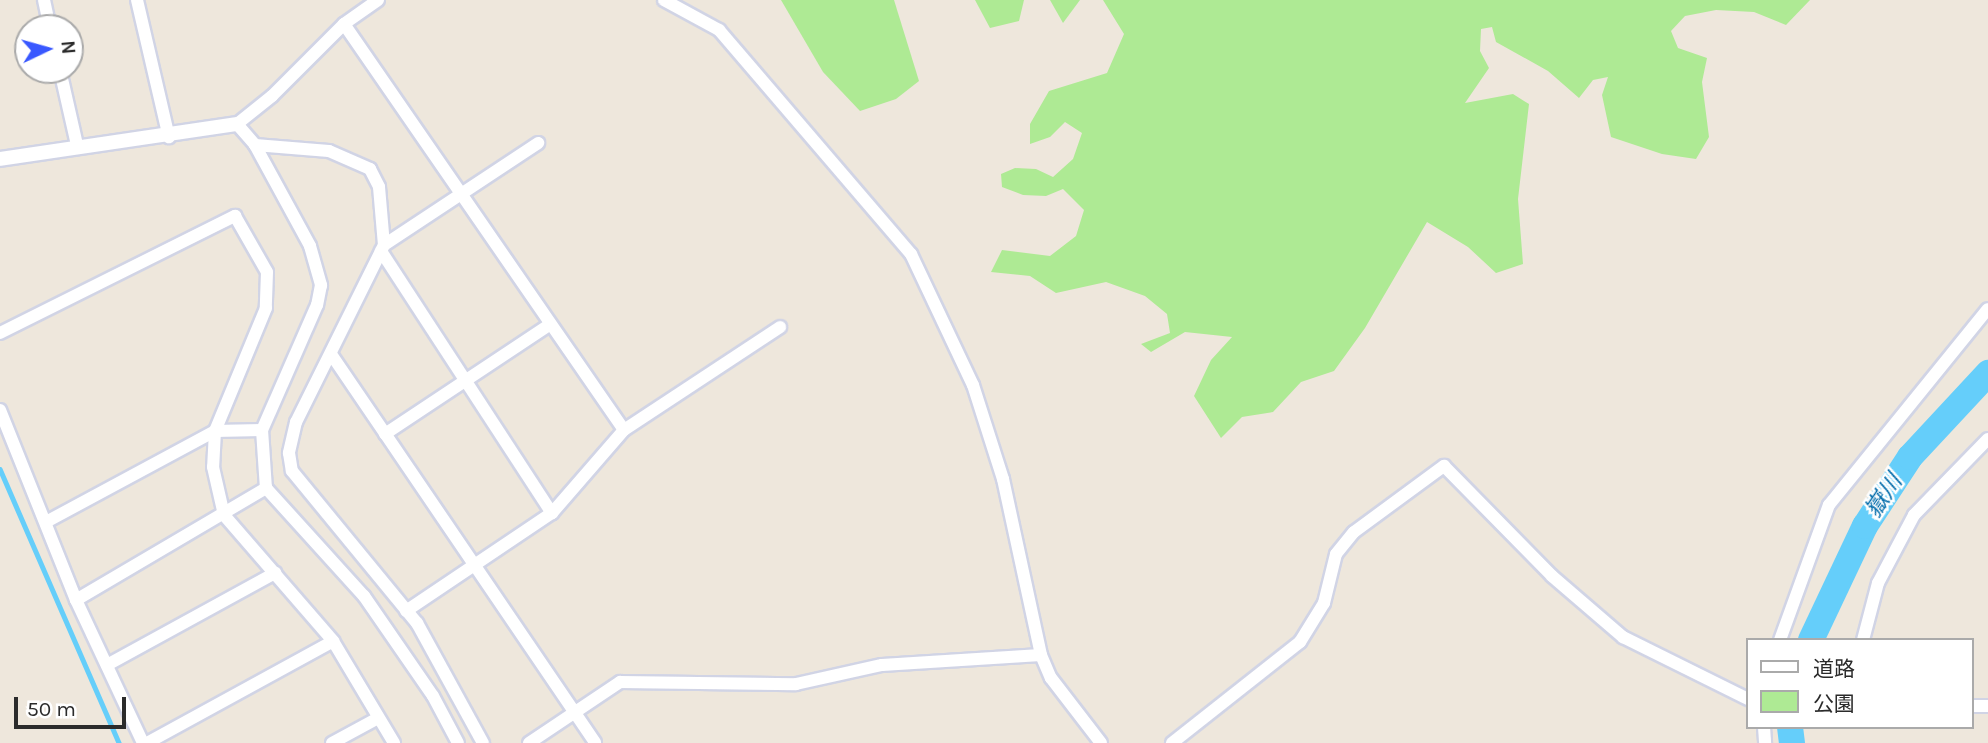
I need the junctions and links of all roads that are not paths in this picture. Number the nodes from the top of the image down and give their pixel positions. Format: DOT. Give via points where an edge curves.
graph roads {
  1 [pos="137,0"];
  2 [pos="378,0"];
  3 [pos="664,0"];
  4 [pos="344,24"];
  5 [pos="63,84"];
  6 [pos="237,124"];
  7 [pos="169,137"];
  8 [pos="538,144"];
  9 [pos="77,145"];
  10 [pos="256,145"];
  11 [pos="0,159"];
  12 [pos="463,191"];
  13 [pos="382,248"];
  14 [pos="1988,309"];
  15 [pos="549,325"];
  16 [pos="780,327"];
  17 [pos="0,333"];
  18 [pos="331,354"];
  19 [pos="465,381"];
  20 [pos="0,410"];
  21 [pos="262,430"];
  22 [pos="624,430"];
  23 [pos="215,431"];
  24 [pos="384,434"];
  25 [pos="1988,439"];
  26 [pos="266,488"];
  27 [pos="552,513"];
  28 [pos="224,515"];
  29 [pos="46,522"];
  30 [pos="472,564"];
  31 [pos="275,573"];
  32 [pos="76,600"];
  33 [pos="406,611"];
  34 [pos="1781,638"];
  35 [pos="1864,638"];
  36 [pos="333,641"];
  37 [pos="1041,655"];
  38 [pos="107,665"];
  39 [pos="1746,698"];
  40 [pos="576,713"];
  41 [pos="379,718"];
  42 [pos="145,743"];
  43 [pos="332,743"];
  44 [pos="394,743"];
  45 [pos="458,743"];
  46 [pos="483,743"];
  47 [pos="529,743"];
  48 [pos="595,743"];
  49 [pos="1101,743"];
  50 [pos="1171,743"];
  1 -- 7 [label="street"];
  2 -- 4 [label="street"];
  3 -- 37 [label="street" via="719,30 911,254 973,385 1003,479"];
  4 -- 6 [label="street"];
  4 -- 12 [label="street"];
  5 -- 9 [label="street"];
  6 -- 7 [label="street"];
  6 -- 10 [label="street"];
  7 -- 9 [label="street"];
  8 -- 12 [label="street"];
  9 -- 11 [label="street"];
  10 -- 13 [label="street" via="329,150 370,169 383,205"];
  10 -- 21 [label="street" via="310,246 321,285"];
  12 -- 13 [label="street"];
  12 -- 15 [label="street"];
  13 -- 18 [label="street"];
  13 -- 19 [label="street"];
  14 -- 34 [label="street" via="1829,505"];
  15 -- 19 [label="street"];
  15 -- 22 [label="street"];
  16 -- 22 [label="street"];
  17 -- 23 [label="street" via="235,216 267,272 266,308"];
  18 -- 24 [label="street"];
  18 -- 33 [label="street" via="290,437 292,471"];
  19 -- 24 [label="street"];
  19 -- 27 [label="street"];
  20 -- 29 [label="street"];
  21 -- 23 [label="street"];
  21 -- 26 [label="street"];
  22 -- 27 [label="street"];
  23 -- 28 [label="street" via="213,467"];
  23 -- 29 [label="street"];
  24 -- 30 [label="street"];
  25 -- 35 [label="street" via="1914,515 1878,583"];
  26 -- 28 [label="street"];
  26 -- 45 [label="street" via="363,596 433,696"];
  27 -- 30 [label="street"];
  28 -- 31 [label="street"];
  28 -- 32 [label="street"];
  29 -- 32 [label="street"];
  30 -- 33 [label="street"];
  30 -- 40 [label="street"];
  31 -- 36 [label="street"];
  31 -- 38 [label="street"];
  32 -- 38 [label="street"];
  33 -- 46 [label="street"];
  36 -- 41 [label="street"];
  36 -- 42 [label="street"];
  37 -- 40 [label="street" via="882,665 796,684 620,682"];
  37 -- 49 [label="street" via="1051,678"];
  38 -- 42 [label="street"];
  39 -- 50 [label="street" via="1623,637 1479,506 1444,466 1354,532 1336,554 1324,603 1300,642"];
  40 -- 47 [label="street"];
  40 -- 48 [label="street"];
  41 -- 43 [label="street"];
  41 -- 44 [label="street"];
}
